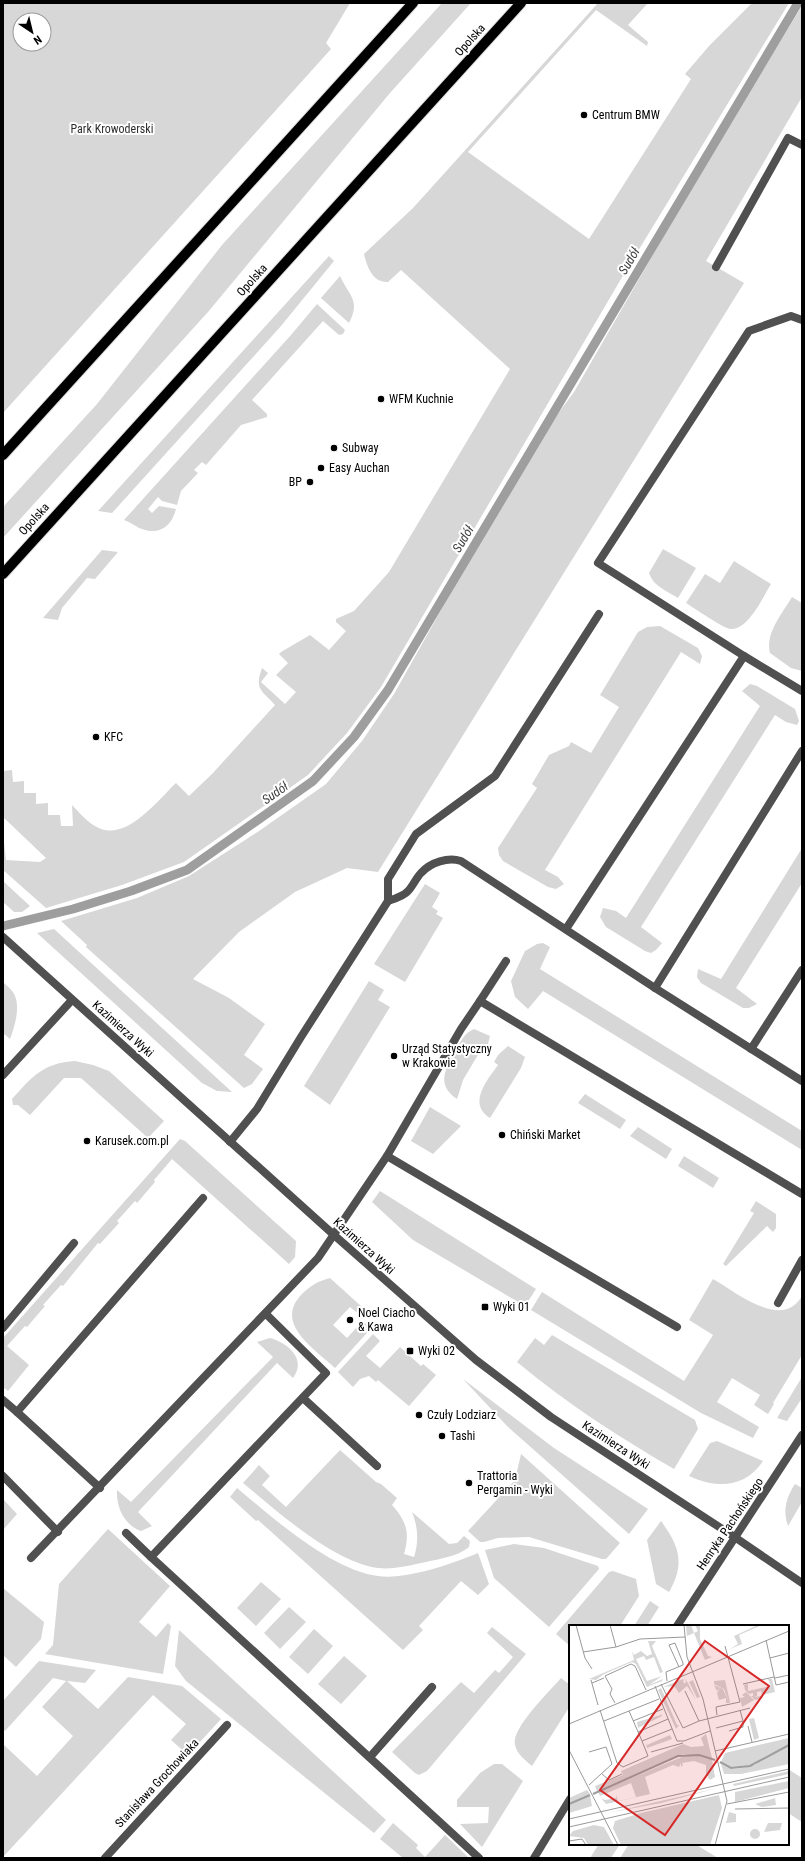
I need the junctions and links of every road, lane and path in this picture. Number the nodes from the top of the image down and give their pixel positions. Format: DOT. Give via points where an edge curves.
graph roads {
  1 [pos="413,3"];
  2 [pos="521,3"];
  3 [pos="802,145"];
  4 [pos="716,267"];
  5 [pos="802,320"];
  6 [pos="3,455"];
  7 [pos="3,574"];
  8 [pos="599,614"];
  9 [pos="744,656"];
  10 [pos="802,691"];
  11 [pos="802,751"];
  12 [pos="388,901"];
  13 [pos="566,929"];
  14 [pos="3,937"];
  15 [pos="506,961"];
  16 [pos="802,970"];
  17 [pos="655,988"];
  18 [pos="72,1000"];
  19 [pos="480,1001"];
  20 [pos="751,1049"];
  21 [pos="3,1075"];
  22 [pos="802,1081"];
  23 [pos="230,1142"];
  24 [pos="386,1156"];
  25 [pos="802,1194"];
  26 [pos="203,1198"];
  27 [pos="334,1235"];
  28 [pos="74,1243"];
  29 [pos="802,1260"];
  30 [pos="778,1303"];
  31 [pos="266,1314"];
  32 [pos="677,1327"];
  33 [pos="3,1328"];
  34 [pos="303,1398"];
  35 [pos="3,1400"];
  36 [pos="17,1412"];
  37 [pos="802,1435"];
  38 [pos="377,1466"];
  39 [pos="3,1476"];
  40 [pos="100,1488"];
  41 [pos="58,1532"];
  42 [pos="126,1533"];
  43 [pos="736,1538"];
  44 [pos="151,1557"];
  45 [pos="32,1558"];
  46 [pos="802,1583"];
  47 [pos="678,1625"];
  48 [pos="432,1687"];
  49 [pos="227,1725"];
  50 [pos="370,1757"];
  51 [pos="569,1801"];
  52 [pos="105,1858"];
  53 [pos="479,1858"];
  54 [pos="534,1858"];
  1 -- 6 [label="main road"];
  2 -- 7 [label="main road, Opolska"];
  3 -- 4 [label="street" via="788,138"];
  5 -- 9 [label="street" via="791,316 749,331 598,563"];
  8 -- 12 [label="street" via="495,776 416,834 388,879"];
  9 -- 10 [label="street"];
  9 -- 13 [label="street"];
  11 -- 17 [label="street"];
  12 -- 13 [label="street" via="408,893 426,868 440,861 455,859"];
  12 -- 23 [label="street" via="257,1109"];
  13 -- 17 [label="street"];
  14 -- 18 [label="street, Kazimierza Wyki"];
  15 -- 19 [label="street"];
  16 -- 20 [label="street"];
  17 -- 20 [label="street"];
  18 -- 21 [label="street"];
  18 -- 23 [label="street, Kazimierza Wyki"];
  19 -- 24 [label="street"];
  19 -- 25 [label="street"];
  20 -- 22 [label="street"];
  23 -- 27 [label="street, Kazimierza Wyki"];
  24 -- 27 [label="street"];
  24 -- 32 [label="street"];
  26 -- 36 [label="street"];
  27 -- 31 [label="street" via="318,1258"];
  27 -- 43 [label="street, Kazimierza Wyki" via="443,1332 517,1392 598,1449"];
  28 -- 33 [label="street"];
  29 -- 30 [label="street"];
  31 -- 34 [label="street" via="326,1373"];
  31 -- 40 [label="street"];
  34 -- 38 [label="street"];
  34 -- 44 [label="street"];
  35 -- 36 [label="street"];
  36 -- 40 [label="street"];
  37 -- 43 [label="street, Henryka Pachońskiego"];
  39 -- 41 [label="street"];
  40 -- 41 [label="street"];
  41 -- 45 [label="street"];
  42 -- 44 [label="street"];
  43 -- 46 [label="street, Kazimierza Wyki"];
  43 -- 47 [label="street, Henryka Pachońskiego"];
  44 -- 50 [label="street"];
  48 -- 50 [label="street"];
  49 -- 52 [label="street, Stanisława Grochowiaka"];
  50 -- 53 [label="street"];
  51 -- 54 [label="street"];
}
